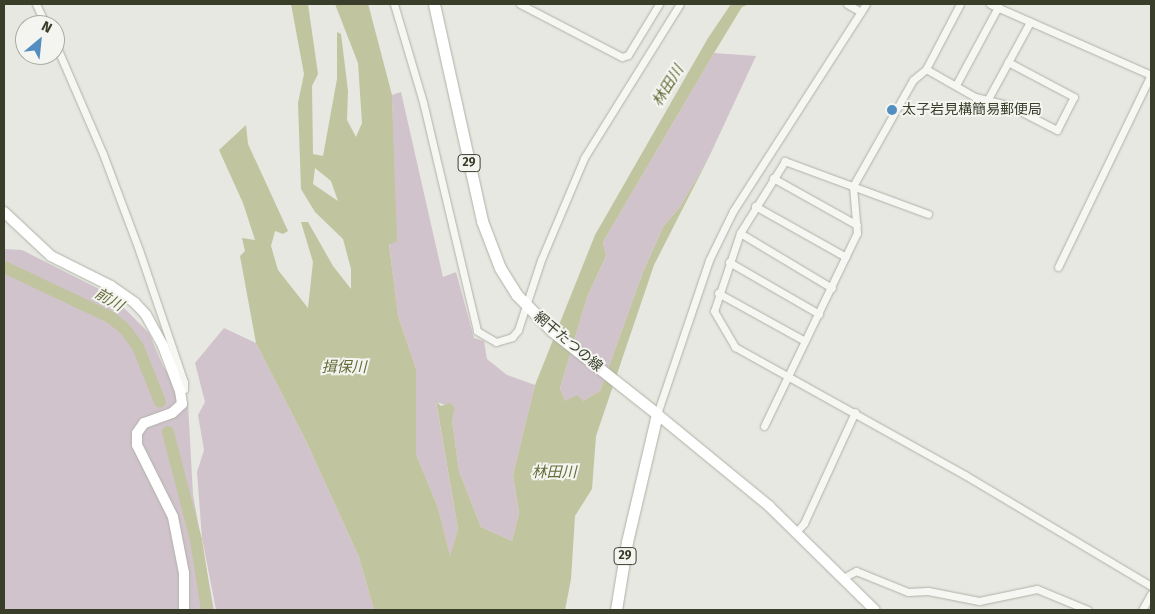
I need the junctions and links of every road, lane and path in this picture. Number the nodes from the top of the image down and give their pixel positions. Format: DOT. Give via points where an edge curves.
graph roads {
  1 [pos="394,4"];
  2 [pos="434,4"];
  3 [pos="520,4"];
  4 [pos="659,4"];
  5 [pos="680,4"];
  6 [pos="847,4"];
  7 [pos="866,4"];
  8 [pos="960,4"];
  9 [pos="990,4"];
  10 [pos="998,7"];
  11 [pos="861,12"];
  12 [pos="1030,22"];
  13 [pos="1008,62"];
  14 [pos="65,65"];
  15 [pos="926,69"];
  16 [pos="1151,75"];
  17 [pos="956,85"];
  18 [pos="988,99"];
  19 [pos="773,178"];
  20 [pos="852,186"];
  21 [pos="755,206"];
  22 [pos="4,212"];
  23 [pos="928,214"];
  24 [pos="857,226"];
  25 [pos="740,233"];
  26 [pos="846,258"];
  27 [pos="729,262"];
  28 [pos="1058,267"];
  29 [pos="832,288"];
  30 [pos="718,293"];
  31 [pos="529,309"];
  32 [pos="819,314"];
  33 [pos="806,341"];
  34 [pos="788,378"];
  35 [pos="180,391"];
  36 [pos="655,411"];
  37 [pos="855,412"];
  38 [pos="764,426"];
  39 [pos="796,532"];
  40 [pos="843,578"];
  41 [pos="1151,586"];
  42 [pos="1151,594"];
  43 [pos="184,610"];
  44 [pos="616,610"];
  45 [pos="875,610"];
  46 [pos="1088,610"];
  47 [pos="1142,610"];
  1 -- 31 [label="street" via="422,102 476,331 496,342 512,337"];
  2 -- 31 [label="main road, 網干たつの線 / 29" via="482,221 500,268"];
  3 -- 4 [label="street" via="622,57 628,55"];
  5 -- 31 [label="street" via="584,158 541,260"];
  6 -- 11 [label="street"];
  7 -- 11 [label="street"];
  8 -- 15 [label="street"];
  9 -- 10 [label="street"];
  10 -- 12 [label="street"];
  10 -- 17 [label="street"];
  11 -- 36 [label="street" via="733,211 710,260"];
  12 -- 13 [label="street"];
  12 -- 16 [label="street"];
  13 -- 18 [label="street"];
  13 -- 18 [label="street" via="1074,97 1057,130"];
  14 -- 35 [label="street" via="139,250 184,382 184,389"];
  15 -- 17 [label="street"];
  15 -- 20 [label="street" via="913,80"];
  16 -- 28 [label="street"];
  17 -- 18 [label="street" via="974,97"];
  19 -- 20 [label="street" via="785,161"];
  19 -- 21 [label="street"];
  19 -- 24 [label="street"];
  20 -- 23 [label="street"];
  20 -- 24 [label="street"];
  21 -- 25 [label="street"];
  21 -- 26 [label="street"];
  22 -- 35 [label="main road" via="51,256 111,286 135,303 155,330"];
  24 -- 26 [label="street"];
  25 -- 27 [label="street"];
  25 -- 29 [label="street"];
  26 -- 29 [label="street"];
  27 -- 30 [label="street"];
  27 -- 32 [label="street"];
  29 -- 32 [label="street"];
  30 -- 33 [label="street"];
  30 -- 34 [label="street" via="714,311 735,347"];
  31 -- 36 [label="main road, 網干たつの線 / 29" via="569,345"];
  32 -- 33 [label="street"];
  33 -- 34 [label="street"];
  34 -- 37 [label="street"];
  34 -- 38 [label="street"];
  35 -- 43 [label="main road" via="179,408 149,420 137,433 140,452 173,517 184,572"];
  36 -- 39 [label="main road" via="732,473"];
  36 -- 44 [label="main road, 29"];
  37 -- 39 [label="street" via="804,523"];
  37 -- 41 [label="street"];
  39 -- 40 [label="main road"];
  40 -- 45 [label="main road"];
  40 -- 46 [label="street" via="856,571 908,592 928,590 979,601 1037,589"];
  42 -- 47 [label="street"];
}
